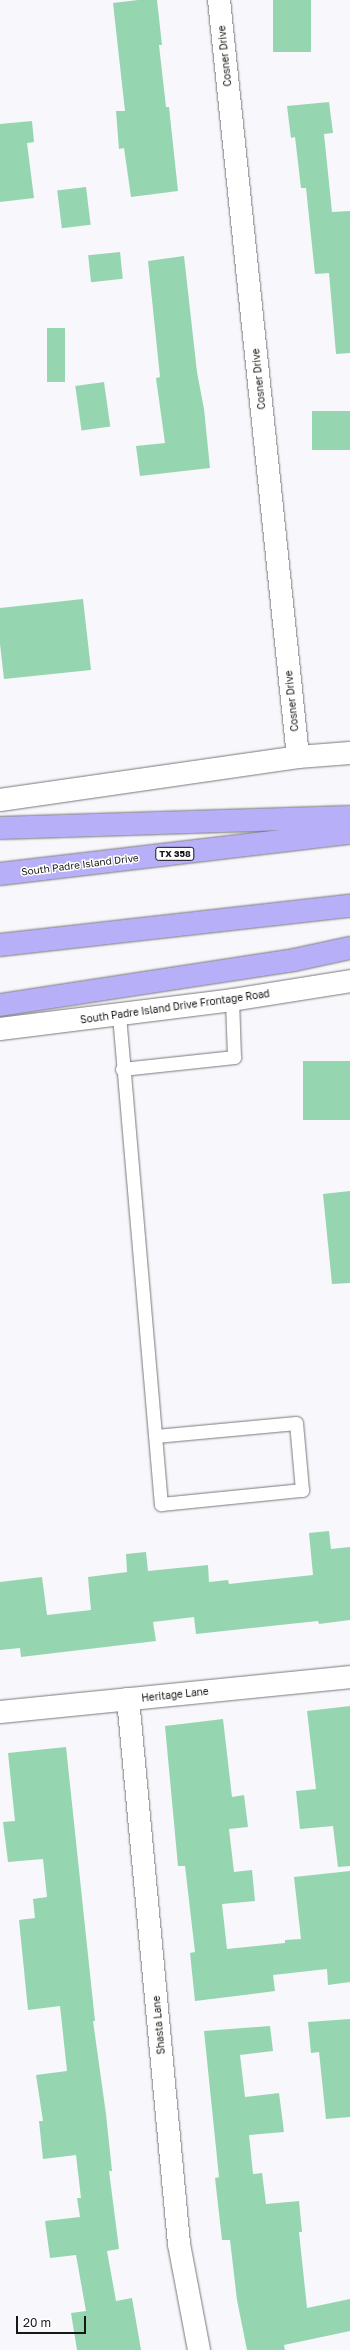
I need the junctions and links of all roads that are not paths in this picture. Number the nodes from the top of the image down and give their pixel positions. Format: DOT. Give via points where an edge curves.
graph roads {
  1 [pos="219,0"];
  2 [pos="350,753"];
  3 [pos="298,757"];
  4 [pos="0,800"];
  5 [pos="350,817"];
  6 [pos="0,828"];
  7 [pos="350,833"];
  8 [pos="0,874"];
  9 [pos="350,906"];
  10 [pos="0,945"];
  11 [pos="350,948"];
  12 [pos="350,981"];
  13 [pos="232,1000"];
  14 [pos="0,1005"];
  15 [pos="119,1015"];
  16 [pos="0,1029"];
  17 [pos="122,1069"];
  18 [pos="156,1436"];
  19 [pos="350,1677"];
  20 [pos="128,1699"];
  21 [pos="0,1712"];
  22 [pos="199,2350"];
  1 -- 3 [label="street, Cosner Drive"];
  2 -- 3 [label="street"];
  3 -- 4 [label="street"];
  5 -- 6 [label="highway"];
  7 -- 8 [label="highway, South Padre Island Drive / TX 358"];
  9 -- 10 [label="highway"];
  11 -- 14 [label="highway" via="294,960"];
  12 -- 13 [label="street, South Padre Island Drive Frontage Road"];
  13 -- 15 [label="street, South Padre Island Drive Frontage Road"];
  13 -- 17 [label="lane" via="234,1057"];
  15 -- 16 [label="street, South Padre Island Drive Frontage Road"];
  15 -- 17 [label="lane"];
  17 -- 18 [label="lane"];
  18 -- 18 [label="lane" via="161,1504 302,1490 296,1423"];
  19 -- 20 [label="street, Heritage Lane"];
  20 -- 21 [label="street, Heritage Lane"];
  20 -- 22 [label="street, Shasta Lane" via="179,2244"];
}
